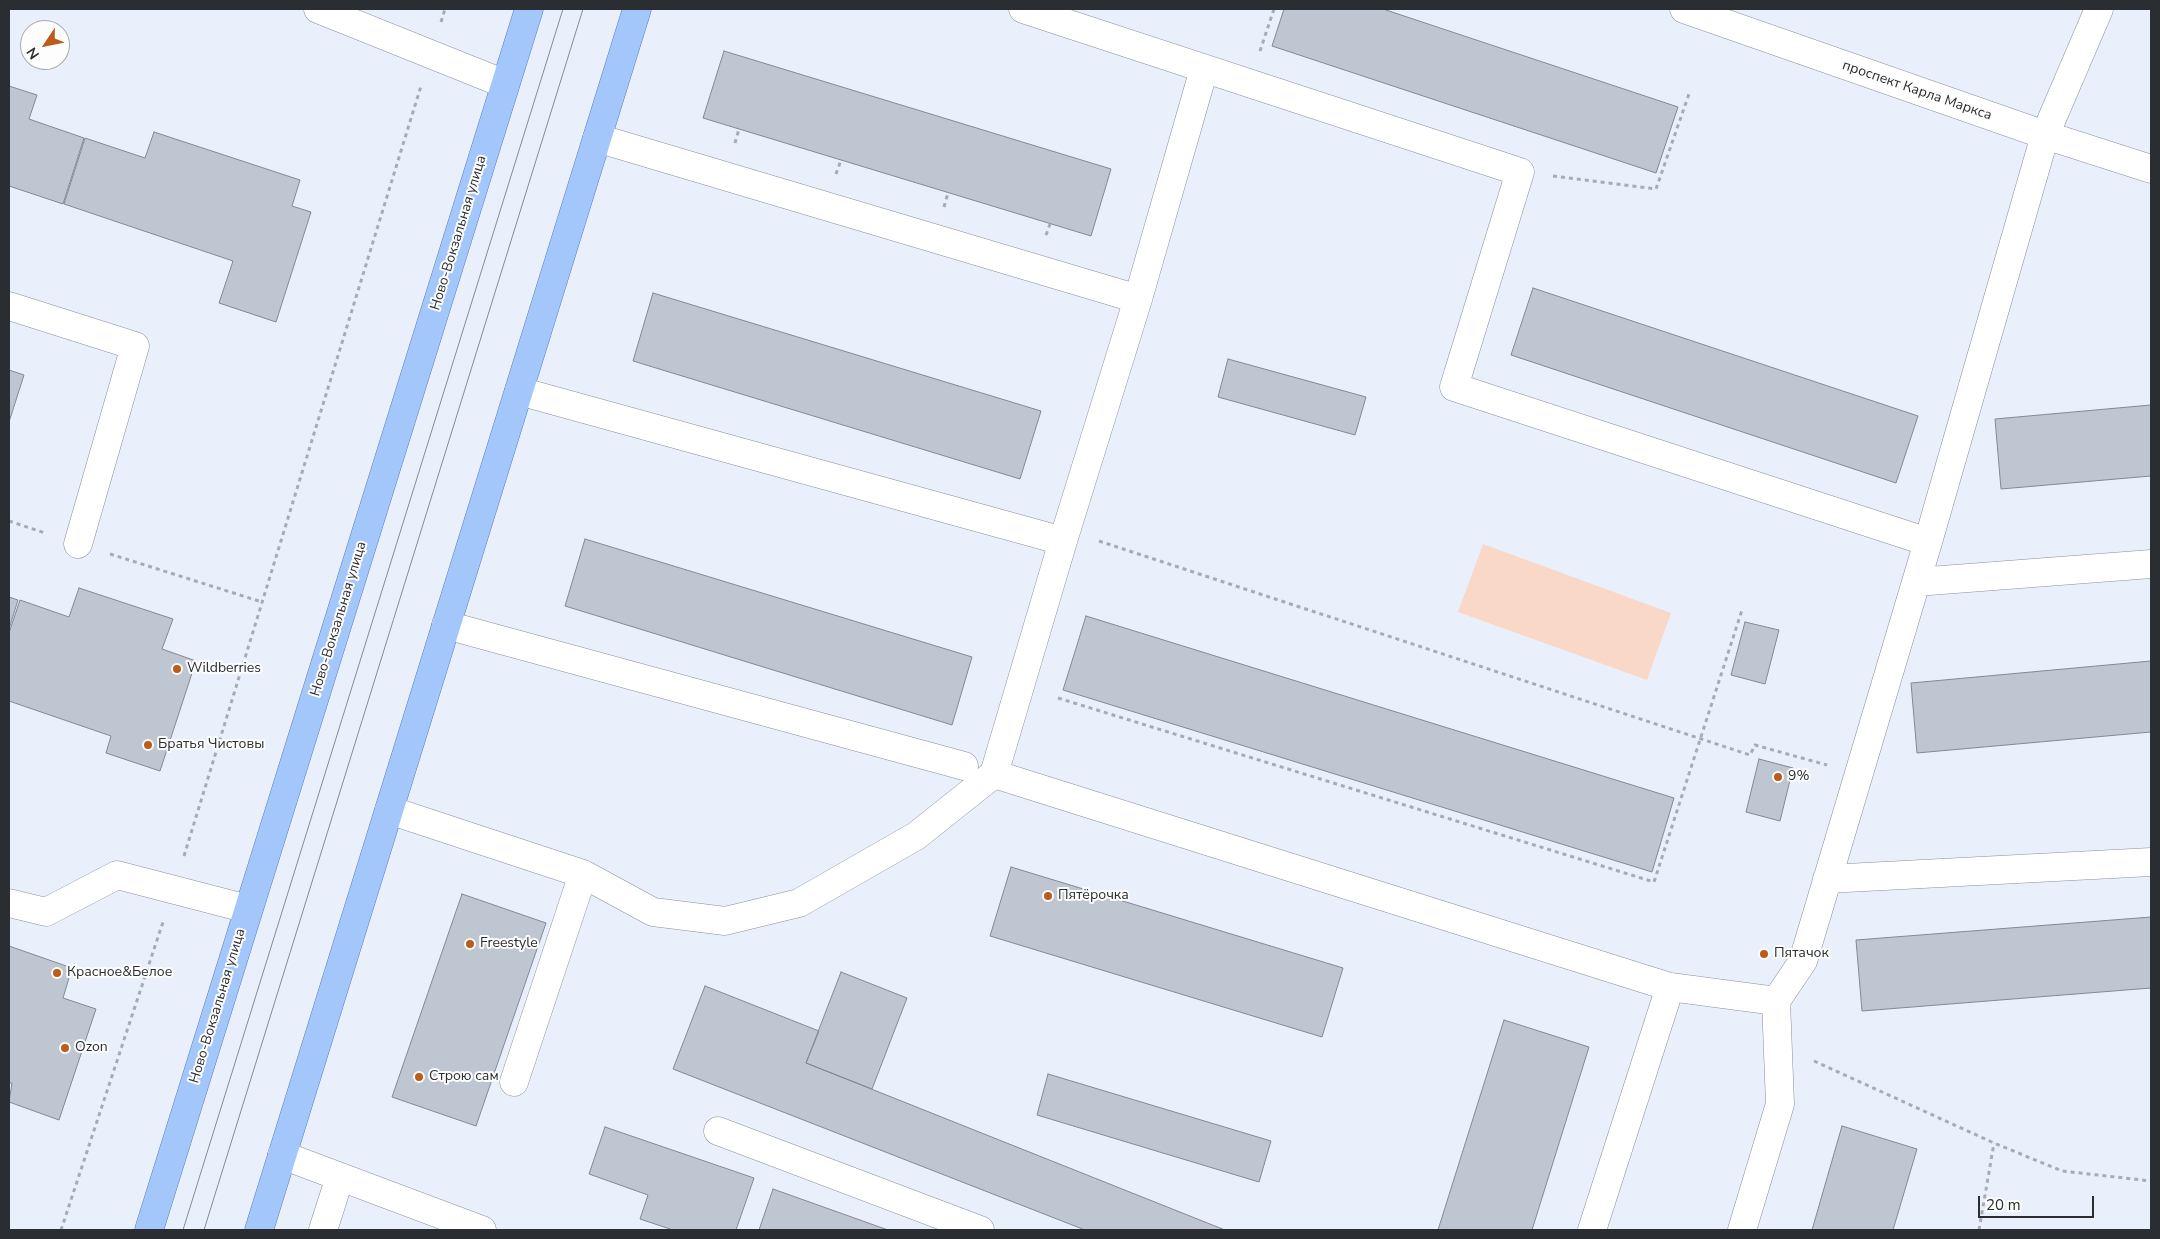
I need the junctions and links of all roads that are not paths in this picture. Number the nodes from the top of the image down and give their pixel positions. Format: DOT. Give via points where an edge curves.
graph roads {
  1 [pos="318,9"];
  2 [pos="529,9"];
  3 [pos="637,9"];
  4 [pos="1023,9"];
  5 [pos="1684,9"];
  6 [pos="2099,9"];
  7 [pos="1204,69"];
  8 [pos="505,84"];
  9 [pos="2044,135"];
  10 [pos="597,138"];
  11 [pos="2151,170"];
  12 [pos="1138,299"];
  13 [pos="9,306"];
  14 [pos="518,392"];
  15 [pos="1063,541"];
  16 [pos="1928,542"];
  17 [pos="78,544"];
  18 [pos="2151,564"];
  19 [pos="1916,582"];
  20 [pos="446,625"];
  21 [pos="964,766"];
  22 [pos="994,774"];
  23 [pos="389,810"];
  24 [pos="2151,862"];
  25 [pos="583,874"];
  26 [pos="1827,879"];
  27 [pos="9,903"];
  28 [pos="248,909"];
  29 [pos="1670,987"];
  30 [pos="1776,1001"];
  31 [pos="514,1082"];
  32 [pos="718,1130"];
  33 [pos="282,1155"];
  34 [pos="340,1177"];
  35 [pos="149,1230"];
  36 [pos="259,1230"];
  37 [pos="323,1230"];
  38 [pos="482,1230"];
  39 [pos="980,1230"];
  40 [pos="1592,1230"];
  41 [pos="1742,1230"];
  1 -- 8 [label="street"];
  2 -- 8 [label="main road, Ново-Вокзальная улица"];
  3 -- 10 [label="main road"];
  4 -- 7 [label="street"];
  5 -- 9 [label="street, проспект Карла Маркса"];
  6 -- 9 [label="street"];
  7 -- 12 [label="street"];
  7 -- 16 [label="street" via="1520,172 1454,388"];
  8 -- 28 [label="main road, Ново-Вокзальная улица"];
  9 -- 11 [label="street, проспект Карла Маркса"];
  9 -- 16 [label="street"];
  10 -- 12 [label="street"];
  10 -- 14 [label="main road"];
  12 -- 15 [label="street"];
  13 -- 17 [label="street" via="135,346"];
  14 -- 15 [label="street"];
  14 -- 20 [label="main road"];
  15 -- 22 [label="street"];
  16 -- 19 [label="street"];
  18 -- 19 [label="street"];
  19 -- 26 [label="street"];
  20 -- 21 [label="street"];
  20 -- 23 [label="main road"];
  22 -- 25 [label="street" via="916,836 799,903 725,921 653,912"];
  22 -- 29 [label="street"];
  23 -- 25 [label="street"];
  23 -- 33 [label="main road"];
  24 -- 26 [label="street"];
  25 -- 31 [label="street"];
  26 -- 30 [label="street" via="1803,960"];
  27 -- 28 [label="street" via="46,912 116,875"];
  28 -- 35 [label="main road, Ново-Вокзальная улица"];
  29 -- 30 [label="street"];
  29 -- 40 [label="street"];
  30 -- 41 [label="street" via="1780,1104"];
  32 -- 39 [label="street"];
  33 -- 34 [label="street"];
  33 -- 36 [label="main road"];
  34 -- 37 [label="street"];
  34 -- 38 [label="street"];
}
